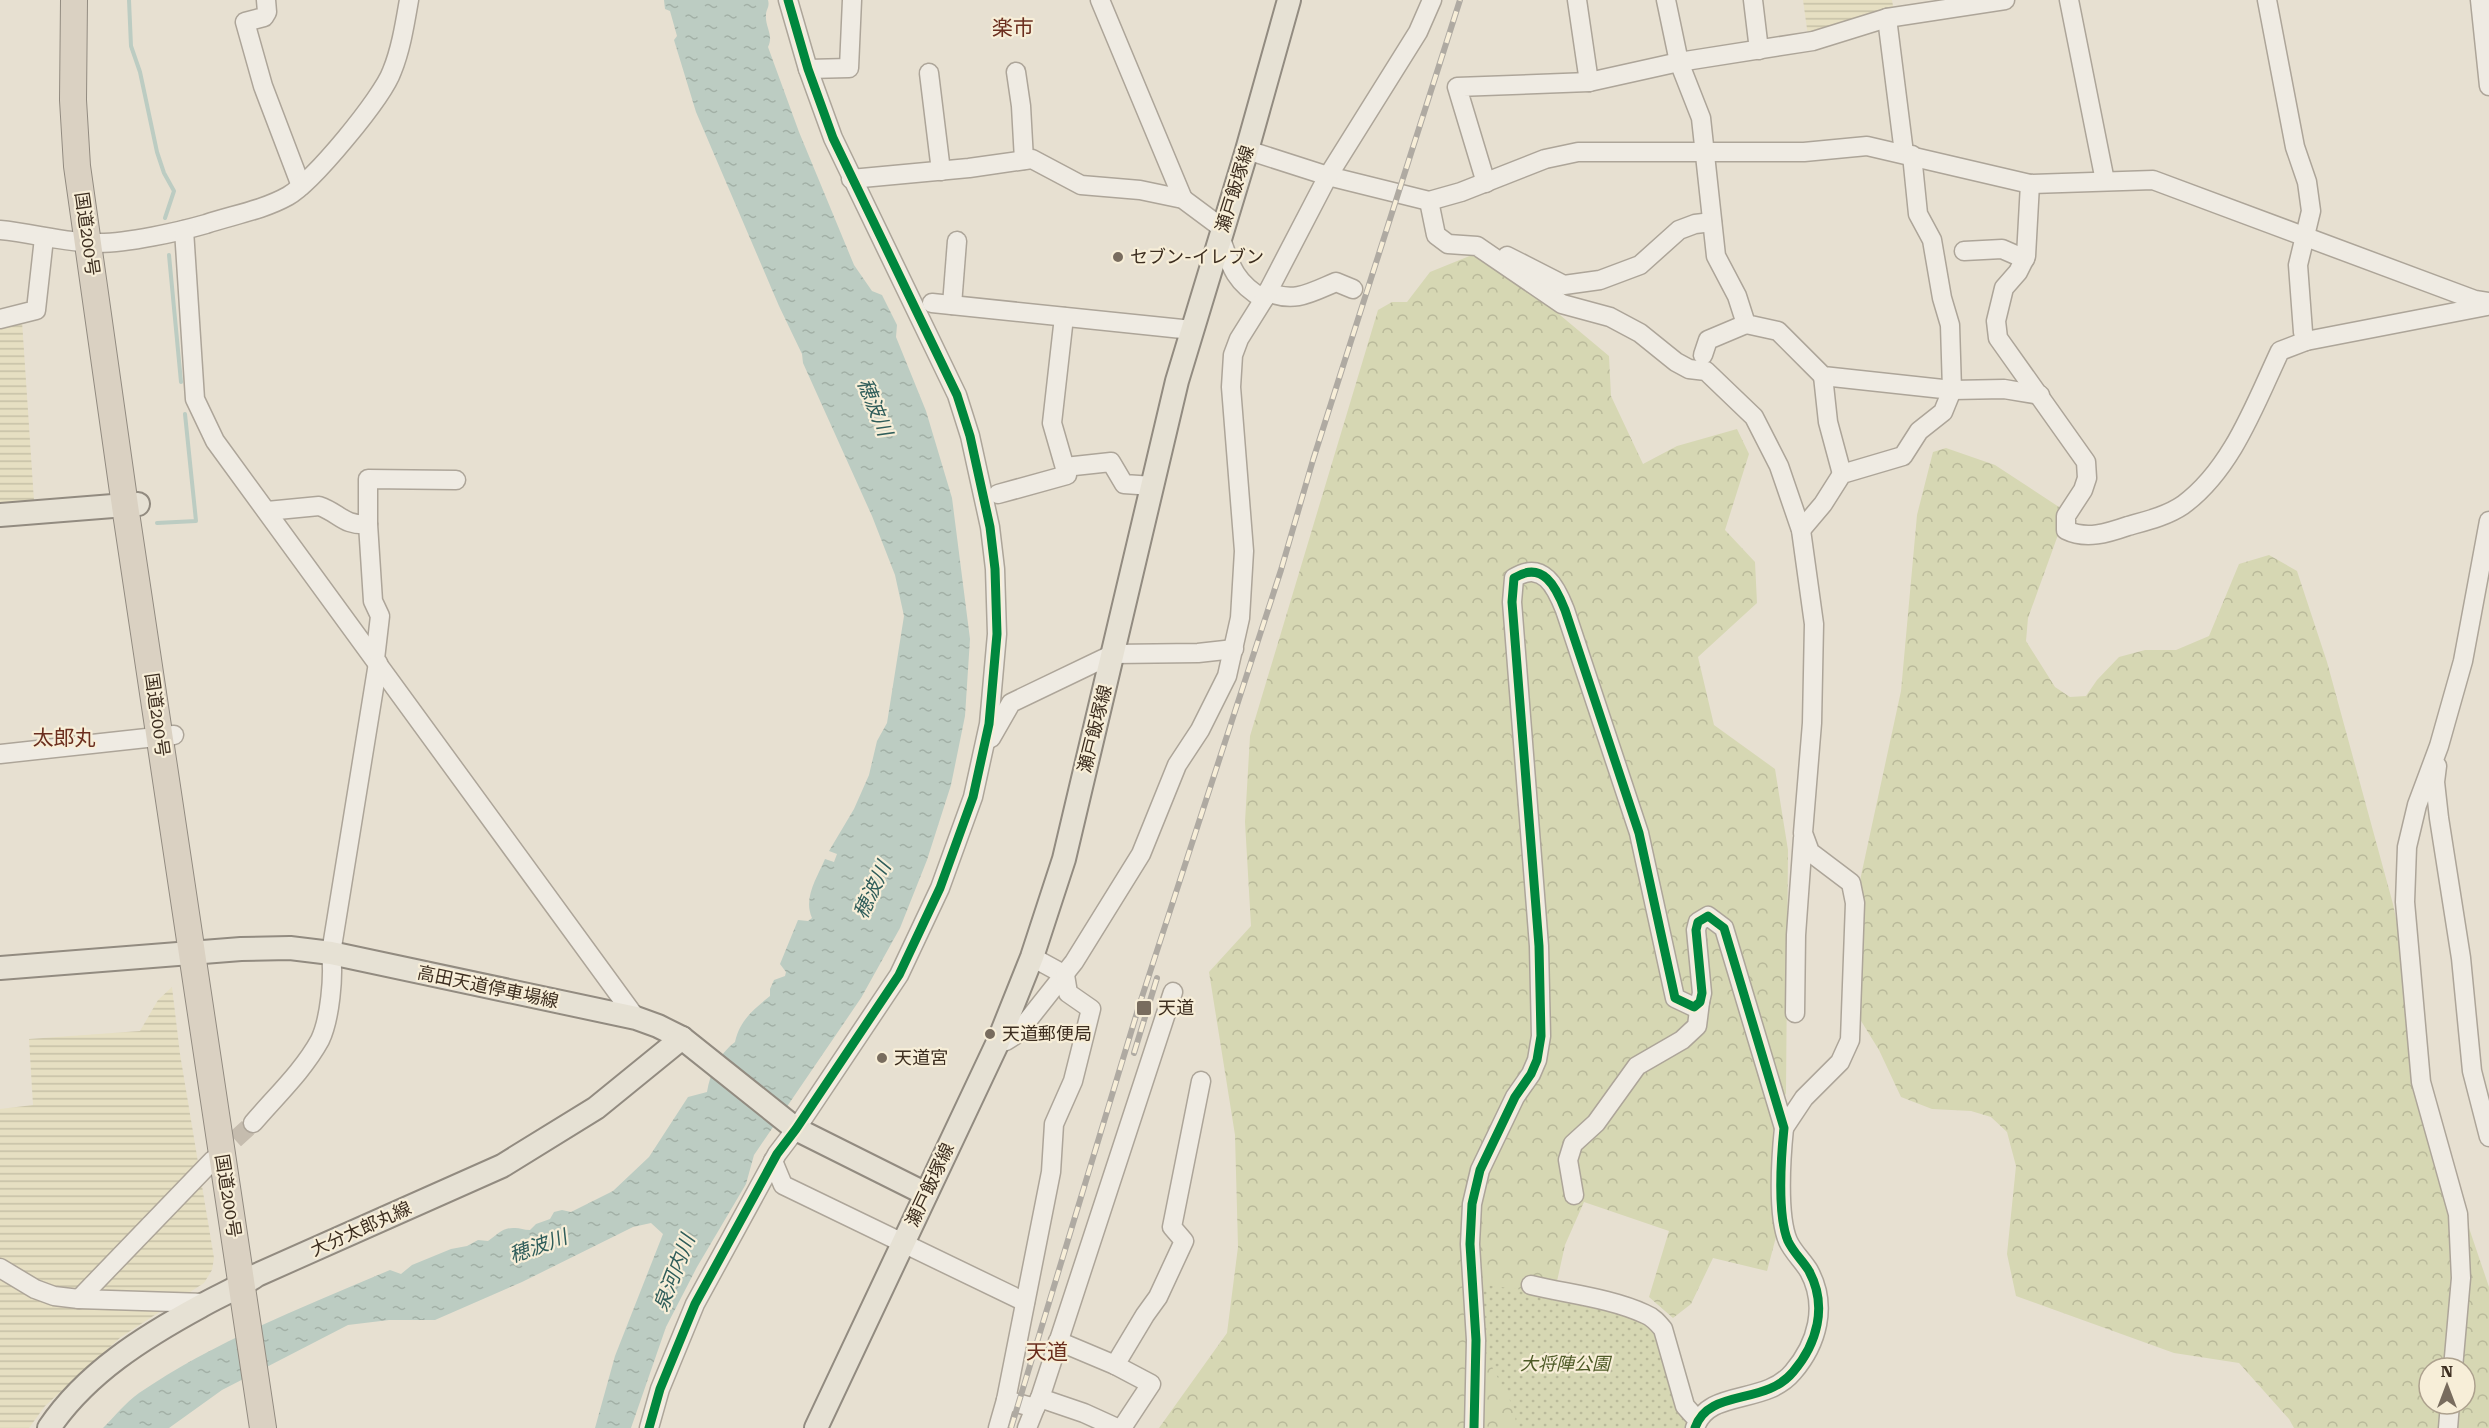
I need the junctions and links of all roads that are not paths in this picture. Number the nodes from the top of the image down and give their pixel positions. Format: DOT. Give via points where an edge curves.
graph roads {
  1 [pos="74,0"];
  2 [pos="89,0"];
  3 [pos="266,0"];
  4 [pos="410,0"];
  5 [pos="788,0"];
  6 [pos="852,0"];
  7 [pos="1100,0"];
  8 [pos="1289,0"];
  9 [pos="1432,0"];
  10 [pos="1577,0"];
  11 [pos="1666,0"];
  12 [pos="1753,0"];
  13 [pos="2005,0"];
  14 [pos="2069,0"];
  15 [pos="2267,0"];
  16 [pos="2480,0"];
  17 [pos="1896,11"];
  18 [pos="1759,50"];
  19 [pos="1679,62"];
  20 [pos="808,69"];
  21 [pos="1016,72"];
  22 [pos="929,73"];
  23 [pos="1589,82"];
  24 [pos="2489,86"];
  25 [pos="1247,150"];
  26 [pos="1704,153"];
  27 [pos="1908,154"];
  28 [pos="1024,160"];
  29 [pos="941,171"];
  30 [pos="1328,176"];
  31 [pos="851,178"];
  32 [pos="2104,181"];
  33 [pos="1486,183"];
  34 [pos="2030,184"];
  35 [pos="301,186"];
  36 [pos="1183,199"];
  37 [pos="1429,201"];
  38 [pos="1712,222"];
  39 [pos="0,230"];
  40 [pos="184,230"];
  41 [pos="1221,232"];
  42 [pos="44,238"];
  43 [pos="2304,238"];
  44 [pos="957,242"];
  45 [pos="95,243"];
  46 [pos="1477,246"];
  47 [pos="1964,251"];
  48 [pos="2025,259"];
  49 [pos="1353,288"];
  50 [pos="1265,296"];
  51 [pos="932,303"];
  52 [pos="2489,304"];
  53 [pos="952,305"];
  54 [pos="1064,317"];
  55 [pos="0,319"];
  56 [pos="1746,324"];
  57 [pos="1192,330"];
  58 [pos="2306,341"];
  59 [pos="1703,355"];
  60 [pos="1823,376"];
  61 [pos="1952,390"];
  62 [pos="2040,395"];
  63 [pos="1065,467"];
  64 [pos="1842,474"];
  65 [pos="456,480"];
  66 [pos="1153,486"];
  67 [pos="998,494"];
  68 [pos="131,505"];
  69 [pos="267,511"];
  70 [pos="0,515"];
  71 [pos="2489,521"];
  72 [pos="368,524"];
  73 [pos="1801,530"];
  74 [pos="1234,649"];
  75 [pos="1113,654"];
  76 [pos="376,661"];
  77 [pos="167,737"];
  78 [pos="2439,746"];
  79 [pos="983,753"];
  80 [pos="0,754"];
  81 [pos="1803,833"];
  82 [pos="200,952"];
  83 [pos="332,953"];
  84 [pos="1032,957"];
  85 [pos="0,968"];
  86 [pos="1065,975"];
  87 [pos="1173,992"];
  88 [pos="1700,1002"];
  89 [pos="1795,1013"];
  90 [pos="636,1018"];
  91 [pos="685,1041"];
  92 [pos="998,1042"];
  93 [pos="1201,1081"];
  94 [pos="253,1123"];
  95 [pos="793,1126"];
  96 [pos="1784,1128"];
  97 [pos="2489,1137"];
  98 [pos="213,1160"];
  99 [pos="773,1161"];
  100 [pos="926,1194"];
  101 [pos="1574,1195"];
  102 [pos="903,1242"];
  103 [pos="0,1268"];
  104 [pos="1531,1285"];
  105 [pos="251,1288"];
  106 [pos="79,1299"];
  107 [pos="1025,1302"];
  108 [pos="205,1303"];
  109 [pos="1058,1341"];
  110 [pos="2454,1356"];
  111 [pos="1115,1365"];
  112 [pos="1006,1400"];
  113 [pos="1037,1403"];
  114 [pos="1697,1423"];
  115 [pos="49,1428"];
  116 [pos="263,1428"];
  117 [pos="278,1428"];
  118 [pos="649,1428"];
  119 [pos="816,1428"];
  120 [pos="998,1428"];
  121 [pos="1027,1428"];
  122 [pos="1117,1428"];
  123 [pos="1122,1428"];
  124 [pos="1474,1428"];
  1 -- 45 [label="highway, 国道200号" via="77,166"];
  2 -- 45 [label="highway, 国道200号"];
  3 -- 35 [label="street" via="264,17 246,22 264,86"];
  4 -- 35 [label="street" via="392,72 365,113"];
  5 -- 20 [label="street"];
  6 -- 20 [label="street" via="849,68"];
  7 -- 36 [label="street"];
  8 -- 25 [label="main road, 瀬戸飯塚線"];
  9 -- 30 [label="street" via="1418,32"];
  10 -- 23 [label="street"];
  11 -- 19 [label="street"];
  12 -- 18 [label="street"];
  13 -- 17 [label="street"];
  14 -- 32 [label="street"];
  15 -- 43 [label="street" via="2295,147 2307,182 2311,211"];
  16 -- 24 [label="street"];
  17 -- 18 [label="street" via="1813,41"];
  17 -- 27 [label="street"];
  18 -- 19 [label="street"];
  19 -- 23 [label="street"];
  19 -- 26 [label="street" via="1701,118"];
  20 -- 31 [label="street"];
  21 -- 28 [label="street"];
  22 -- 29 [label="street"];
  23 -- 33 [label="street" via="1457,87"];
  25 -- 30 [label="street"];
  25 -- 41 [label="main road, 瀬戸飯塚線"];
  26 -- 27 [label="street" via="1804,152 1867,146"];
  26 -- 33 [label="street" via="1578,152 1545,159"];
  26 -- 38 [label="street"];
  27 -- 34 [label="street"];
  27 -- 61 [label="street" via="1918,214 1932,240 1950,325"];
  28 -- 29 [label="street"];
  28 -- 36 [label="street" via="1032,159 1081,185 1140,190"];
  29 -- 31 [label="street"];
  30 -- 37 [label="street"];
  30 -- 50 [label="street"];
  31 -- 79 [label="street" via="957,395 970,436 990,527 996,591 997,634"];
  32 -- 34 [label="street"];
  32 -- 43 [label="street" via="2153,180"];
  33 -- 37 [label="street"];
  34 -- 48 [label="street"];
  35 -- 40 [label="street" via="271,204"];
  36 -- 41 [label="street"];
  37 -- 46 [label="street" via="1436,235 1448,244"];
  38 -- 46 [label="street" via="1678,230 1640,265 1600,280 1564,285 1504,254"];
  38 -- 56 [label="street" via="1716,256 1737,296"];
  39 -- 42 [label="street"];
  40 -- 45 [label="street"];
  40 -- 69 [label="street" via="195,399 215,441"];
  41 -- 50 [label="street" via="1235,274 1243,285"];
  41 -- 57 [label="main road, 瀬戸飯塚線"];
  42 -- 45 [label="street"];
  42 -- 55 [label="street" via="36,310"];
  43 -- 52 [label="street"];
  43 -- 58 [label="street" via="2298,265"];
  44 -- 53 [label="street"];
  45 -- 68 [label="highway, 国道200号"];
  46 -- 73 [label="street" via="1562,304 1610,317 1640,333 1683,366 1706,371 1754,417 1779,466"];
  47 -- 48 [label="street" via="2002,249"];
  48 -- 62 [label="street" via="2004,288 1996,321 1998,338"];
  49 -- 50 [label="street" via="1336,282 1299,297"];
  50 -- 74 [label="street" via="1233,355 1231,387 1244,551"];
  51 -- 53 [label="street"];
  52 -- 58 [label="street"];
  53 -- 54 [label="street"];
  54 -- 57 [label="street"];
  54 -- 63 [label="street" via="1052,423"];
  56 -- 59 [label="street" via="1708,340"];
  56 -- 60 [label="street" via="1778,331"];
  57 -- 66 [label="main road, 瀬戸飯塚線"];
  58 -- 62 [label="street" via="2280,351 2238,439 2214,474 2183,505 2163,515 2095,535 2066,530 2066,516 2087,478 2086,462"];
  60 -- 61 [label="street"];
  60 -- 64 [label="street" via="1828,422"];
  61 -- 62 [label="street" via="2004,389"];
  61 -- 64 [label="street" via="1942,412 1920,431 1904,456"];
  63 -- 66 [label="street" via="1111,462 1124,484"];
  63 -- 67 [label="street" via="1067,475"];
  64 -- 73 [label="street"];
  65 -- 72 [label="street" via="368,478"];
  66 -- 75 [label="main road, 瀬戸飯塚線"];
  68 -- 70 [label="main road"];
  68 -- 77 [label="highway, 国道200号"];
  69 -- 72 [label="street" via="319,506 345,522"];
  69 -- 76 [label="street"];
  71 -- 78 [label="street" via="2463,661"];
  72 -- 76 [label="street" via="373,601 380,616"];
  73 -- 81 [label="street" via="1814,624 1812,723"];
  74 -- 75 [label="street"];
  74 -- 86 [label="street" via="1220,692 1177,765 1141,854"];
  75 -- 79 [label="street" via="1011,702"];
  75 -- 84 [label="main road, 瀬戸飯塚線" via="1064,859"];
  76 -- 83 [label="street"];
  76 -- 90 [label="street"];
  77 -- 80 [label="street"];
  77 -- 82 [label="highway, 国道200号"];
  78 -- 97 [label="street" via="2435,782 2439,818 2461,958 2472,1071"];
  78 -- 110 [label="street" via="2417,805 2407,847 2405,902 2421,1082 2458,1214 2461,1278"];
  79 -- 95 [label="street" via="961,835 899,975"];
  81 -- 89 [label="street"];
  81 -- 96 [label="street" via="1810,852 1851,883 1855,903 1850,1040 1840,1062 1804,1098"];
  82 -- 83 [label="main road, 高田天道停車場線" via="290,948"];
  82 -- 85 [label="main road, 高田天道停車場線"];
  82 -- 105 [label="highway, 国道200号"];
  83 -- 90 [label="main road, 高田天道停車場線"];
  83 -- 94 [label="street" via="333,971 321,1037 307,1060"];
  84 -- 86 [label="street"];
  84 -- 92 [label="main road, 瀬戸飯塚線"];
  86 -- 92 [label="street" via="1017,1034"];
  86 -- 107 [label="street" via="1068,993 1091,1009 1073,1081 1054,1124 1051,1172"];
  87 -- 109 [label="street"];
  88 -- 96 [label="street" via="1696,930 1698,922 1708,916 1724,928"];
  88 -- 101 [label="street" via="1697,1026 1682,1040 1637,1066 1596,1123 1573,1144 1568,1160"];
  88 -- 124 [label="street" via="1694,1007 1675,998 1639,833 1556,589 1538,573 1523,572 1514,578 1512,602 1539,946 1541,1036 1531,1074 1515,1097 1480,1170 1472,1204"];
  90 -- 91 [label="main road, 高田天道停車場線"];
  91 -- 95 [label="main road, 高田天道停車場線"];
  91 -- 105 [label="main road, 大分太郎丸線" via="596,1108 502,1166"];
  92 -- 100 [label="main road, 瀬戸飯塚線"];
  93 -- 111 [label="street" via="1172,1227 1184,1241 1158,1297"];
  95 -- 99 [label="street"];
  95 -- 100 [label="main road, 高田天道停車場線"];
  96 -- 114 [label="street" via="1781,1156 1786,1231 1819,1301 1818,1327 1793,1373 1779,1385 1767,1392 1709,1407"];
  98 -- 106 [label="street"];
  99 -- 102 [label="street" via="783,1185"];
  99 -- 118 [label="street" via="695,1304 660,1389"];
  100 -- 102 [label="main road, 瀬戸飯塚線"];
  102 -- 107 [label="street"];
  102 -- 119 [label="main road, 瀬戸飯塚線"];
  103 -- 106 [label="street" via="34,1289"];
  104 -- 114 [label="street" via="1616,1305 1654,1320 1663,1329 1685,1406"];
  105 -- 108 [label="main road, 大分太郎丸線"];
  105 -- 116 [label="highway, 国道200号"];
  105 -- 117 [label="highway, 国道200号"];
  106 -- 108 [label="street"];
  107 -- 112 [label="street"];
  108 -- 115 [label="main road, 大分太郎丸線" via="152,1332 100,1371"];
  109 -- 111 [label="street"];
  109 -- 113 [label="street"];
  111 -- 123 [label="street" via="1151,1384"];
  112 -- 113 [label="street"];
  112 -- 120 [label="street"];
  113 -- 121 [label="street"];
  113 -- 122 [label="street" via="1084,1413"];
}
